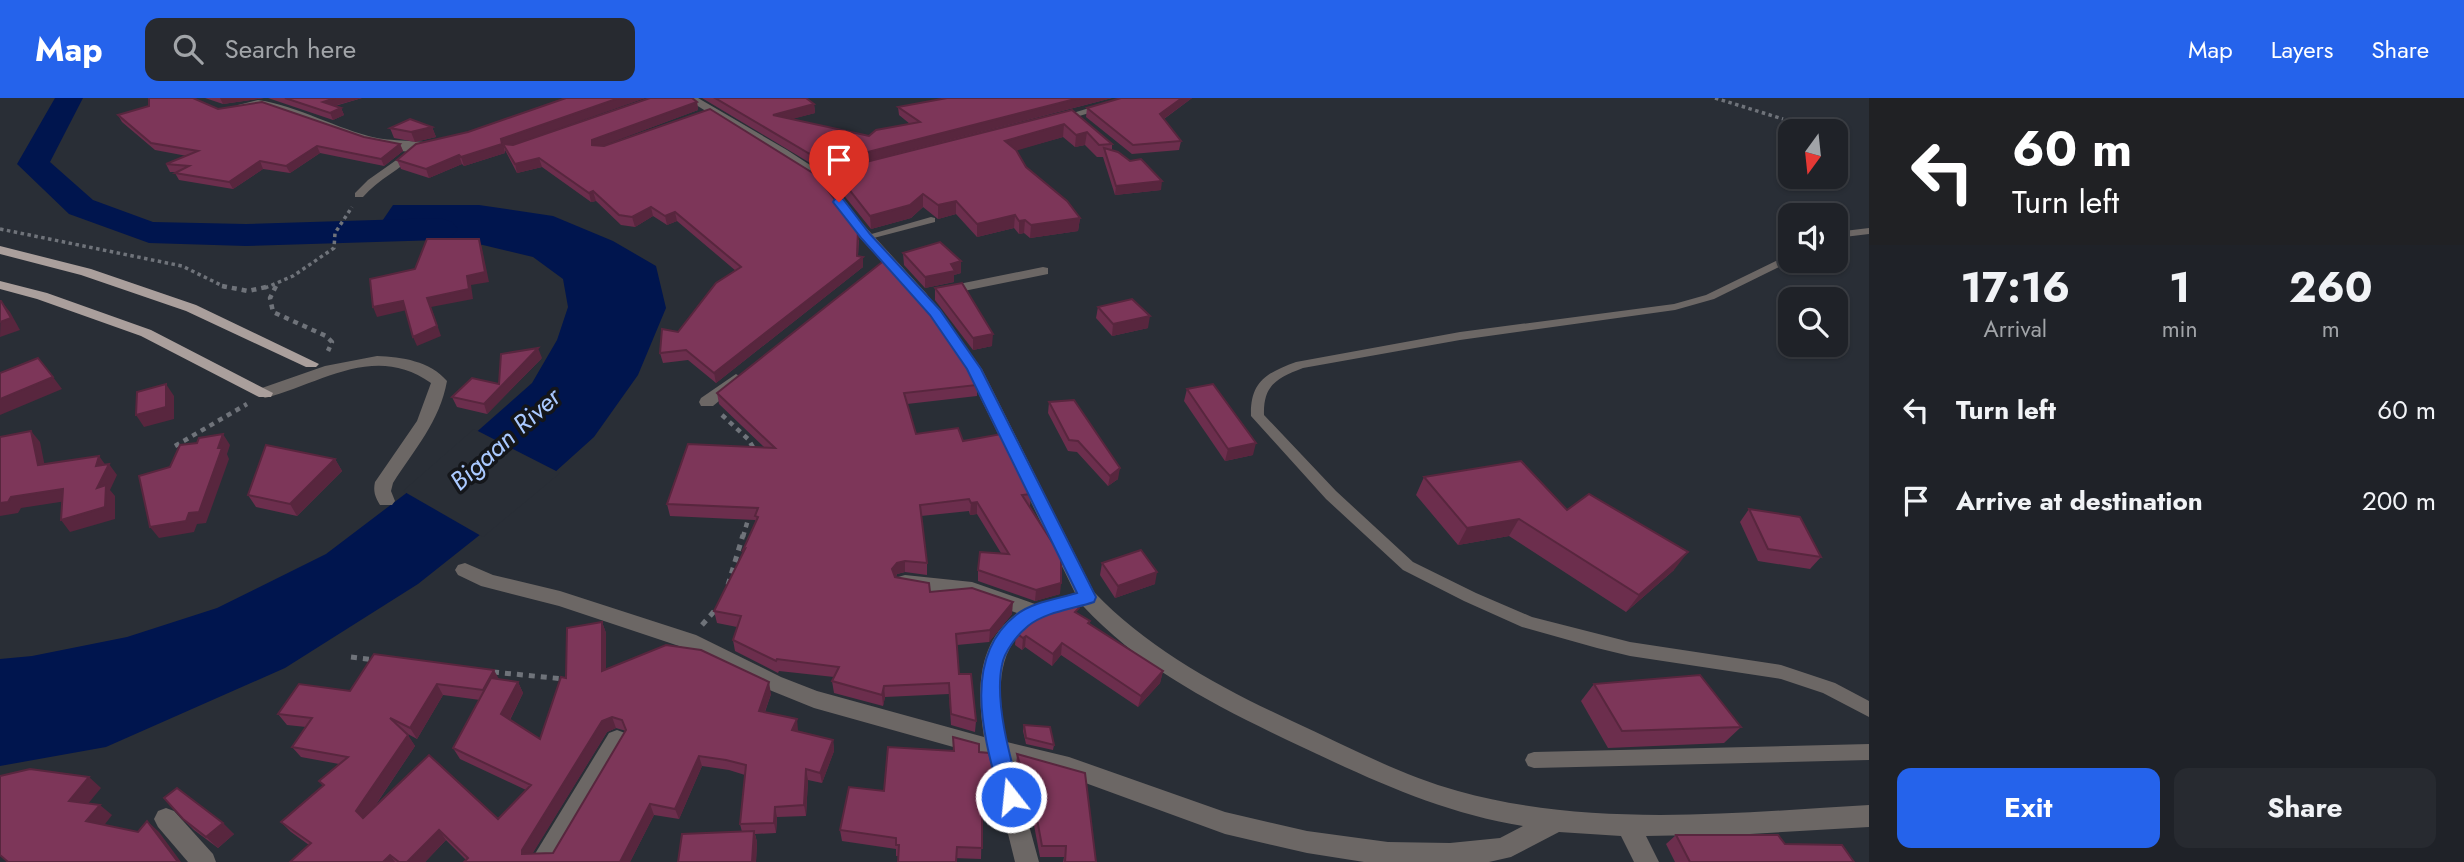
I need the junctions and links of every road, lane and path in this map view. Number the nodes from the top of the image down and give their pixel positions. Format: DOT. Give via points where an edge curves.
graph roads {
  1 [pos="690,98"];
  2 [pos="1134,98"];
  3 [pos="1715,98"];
  4 [pos="228,109"];
  5 [pos="1783,119"];
  6 [pos="1048,123"];
  7 [pos="446,142"];
  8 [pos="415,148"];
  9 [pos="359,195"];
  10 [pos="931,220"];
  11 [pos="0,229"];
  12 [pos="1869,231"];
  13 [pos="1848,234"];
  14 [pos="866,237"];
  15 [pos="0,250"];
  16 [pos="1778,263"];
  17 [pos="1043,271"];
  18 [pos="0,285"];
  19 [pos="276,286"];
  20 [pos="921,296"];
  21 [pos="311,365"];
  22 [pos="750,369"];
  23 [pos="265,393"];
  24 [pos="707,402"];
  25 [pos="175,446"];
  26 [pos="386,501"];
  27 [pos="465,570"];
  28 [pos="905,582"];
  29 [pos="1087,597"];
  30 [pos="1035,613"];
  31 [pos="1869,710"];
  32 [pos="617,740"];
  33 [pos="998,750"];
  34 [pos="1869,752"];
  35 [pos="1534,760"];
  36 [pos="1869,816"];
  37 [pos="166,819"];
  38 [pos="1557,821"];
  39 [pos="1628,825"];
  40 [pos="204,862"];
  41 [pos="542,862"];
  42 [pos="1027,862"];
  43 [pos="1647,862"];
  1 -- 14 [label="street" via="707,114 829,177"];
  2 -- 6 [label="street" via="1079,120"];
  3 -- 5 [label="path"];
  4 -- 8 [label="street" via="266,103 372,140"];
  7 -- 8 [label="street"];
  8 -- 9 [label="lane"];
  9 -- 19 [label="path" via="335,233 334,248"];
  10 -- 14 [label="lane"];
  11 -- 19 [label="path" via="181,266 239,290"];
  12 -- 13 [label="lane"];
  14 -- 20 [label="street" via="882,263"];
  15 -- 21 [label="main road" via="86,272 191,308"];
  16 -- 31 [label="lane" via="1710,297 1675,307 1460,336 1300,365 1266,383 1256,399 1258,416 1331,495 1408,566 1470,597 1528,622 1597,641 1781,672 1829,688"];
  17 -- 20 [label="street"];
  18 -- 23 [label="main road" via="146,333"];
  19 -- 21 [label="path" via="270,298 273,312 328,336 332,342"];
  20 -- 29 [label="street" via="974,369"];
  22 -- 24 [label="street"];
  23 -- 25 [label="path"];
  23 -- 26 [label="street" via="368,362 412,363 427,370 439,381 437,397 384,482"];
  27 -- 33 [label="street" via="488,581 560,598 689,641 814,699"];
  28 -- 30 [label="street" via="964,586 998,595"];
  29 -- 30 [label="street"];
  29 -- 38 [label="street" via="1131,640 1246,710 1402,783 1460,802"];
  30 -- 33 [label="street" via="1011,632 992,663"];
  32 -- 41 [label="street"];
  33 -- 38 [label="street" via="1069,767 1225,823 1388,854 1450,855 1502,849"];
  33 -- 42 [label="street"];
  34 -- 35 [label="lane"];
  36 -- 39 [label="street"];
  37 -- 40 [label="street"];
  38 -- 39 [label="street"];
  39 -- 43 [label="street"];
}
